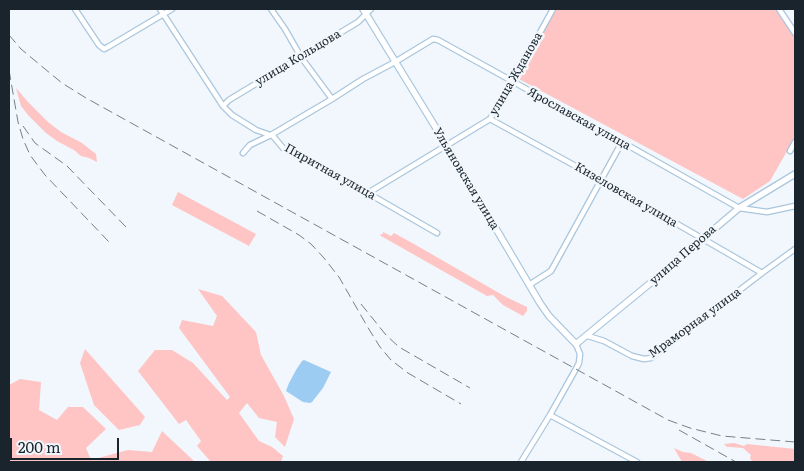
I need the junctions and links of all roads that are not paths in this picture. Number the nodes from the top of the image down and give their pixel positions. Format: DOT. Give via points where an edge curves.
graph roads {
  1 [pos="75,9"];
  2 [pos="160,9"];
  3 [pos="172,9"];
  4 [pos="271,9"];
  5 [pos="371,9"];
  6 [pos="553,9"];
  7 [pos="779,9"];
  8 [pos="365,11"];
  9 [pos="163,14"];
  10 [pos="795,33"];
  11 [pos="301,57"];
  12 [pos="395,62"];
  13 [pos="511,82"];
  14 [pos="332,99"];
  15 [pos="223,106"];
  16 [pos="490,119"];
  17 [pos="271,135"];
  18 [pos="622,142"];
  19 [pos="795,142"];
  20 [pos="447,146"];
  21 [pos="790,151"];
  22 [pos="243,153"];
  23 [pos="795,174"];
  24 [pos="601,180"];
  25 [pos="368,193"];
  26 [pos="795,206"];
  27 [pos="739,208"];
  28 [pos="437,233"];
  29 [pos="702,238"];
  30 [pos="795,249"];
  31 [pos="762,272"];
  32 [pos="529,285"];
  33 [pos="588,336"];
  34 [pos="576,344"];
  35 [pos="550,415"];
  36 [pos="520,462"];
  37 [pos="637,462"];
  1 -- 9 [label="street" via="102,48"];
  2 -- 9 [label="street, Пиритная улица"];
  3 -- 9 [label="street"];
  4 -- 11 [label="street"];
  5 -- 8 [label="street, улица Кольцова"];
  6 -- 13 [label="street, улица Жданова"];
  7 -- 10 [label="street"];
  8 -- 11 [label="street, улица Кольцова" via="358,22"];
  8 -- 12 [label="main road, Ульяновская улица"];
  9 -- 15 [label="street, Пиритная улица"];
  11 -- 14 [label="street"];
  11 -- 15 [label="street, улица Кольцова"];
  12 -- 13 [label="street, Ярославская улица" via="433,39"];
  12 -- 14 [label="street, Ярославская улица"];
  12 -- 20 [label="main road, Ульяновская улица"];
  13 -- 16 [label="street, улица Жданова"];
  13 -- 18 [label="street, Ярославская улица"];
  14 -- 17 [label="street, Ярославская улица"];
  15 -- 17 [label="street, Пиритная улица" via="256,130"];
  16 -- 20 [label="street, улица Жданова"];
  16 -- 24 [label="street, Кизеловская улица"];
  17 -- 22 [label="street, Ярославская улица" via="250,145"];
  17 -- 25 [label="street, Пиритная улица" via="283,148"];
  18 -- 24 [label="street"];
  18 -- 27 [label="street, Ярославская улица"];
  19 -- 21 [label="street"];
  20 -- 25 [label="street, улица Жданова"];
  20 -- 32 [label="main road, Ульяновская улица"];
  23 -- 27 [label="main road, улица Перова"];
  24 -- 29 [label="street, Кизеловская улица"];
  24 -- 32 [label="street" via="551,271"];
  25 -- 28 [label="street, Пиритная улица"];
  26 -- 27 [label="street, Ярославская улица" via="767,212"];
  27 -- 29 [label="main road, улица Перова"];
  29 -- 31 [label="street, Кизеловская улица"];
  29 -- 33 [label="main road, улица Перова"];
  30 -- 31 [label="street, Мраморная улица"];
  31 -- 33 [label="street, Мраморная улица" via="649,359 632,356"];
  32 -- 34 [label="main road, Ульяновская улица" via="549,316"];
  33 -- 34 [label="main road, улица Перова"];
  34 -- 35 [label="street" via="579,363"];
  35 -- 36 [label="street"];
  35 -- 37 [label="street"];
}
